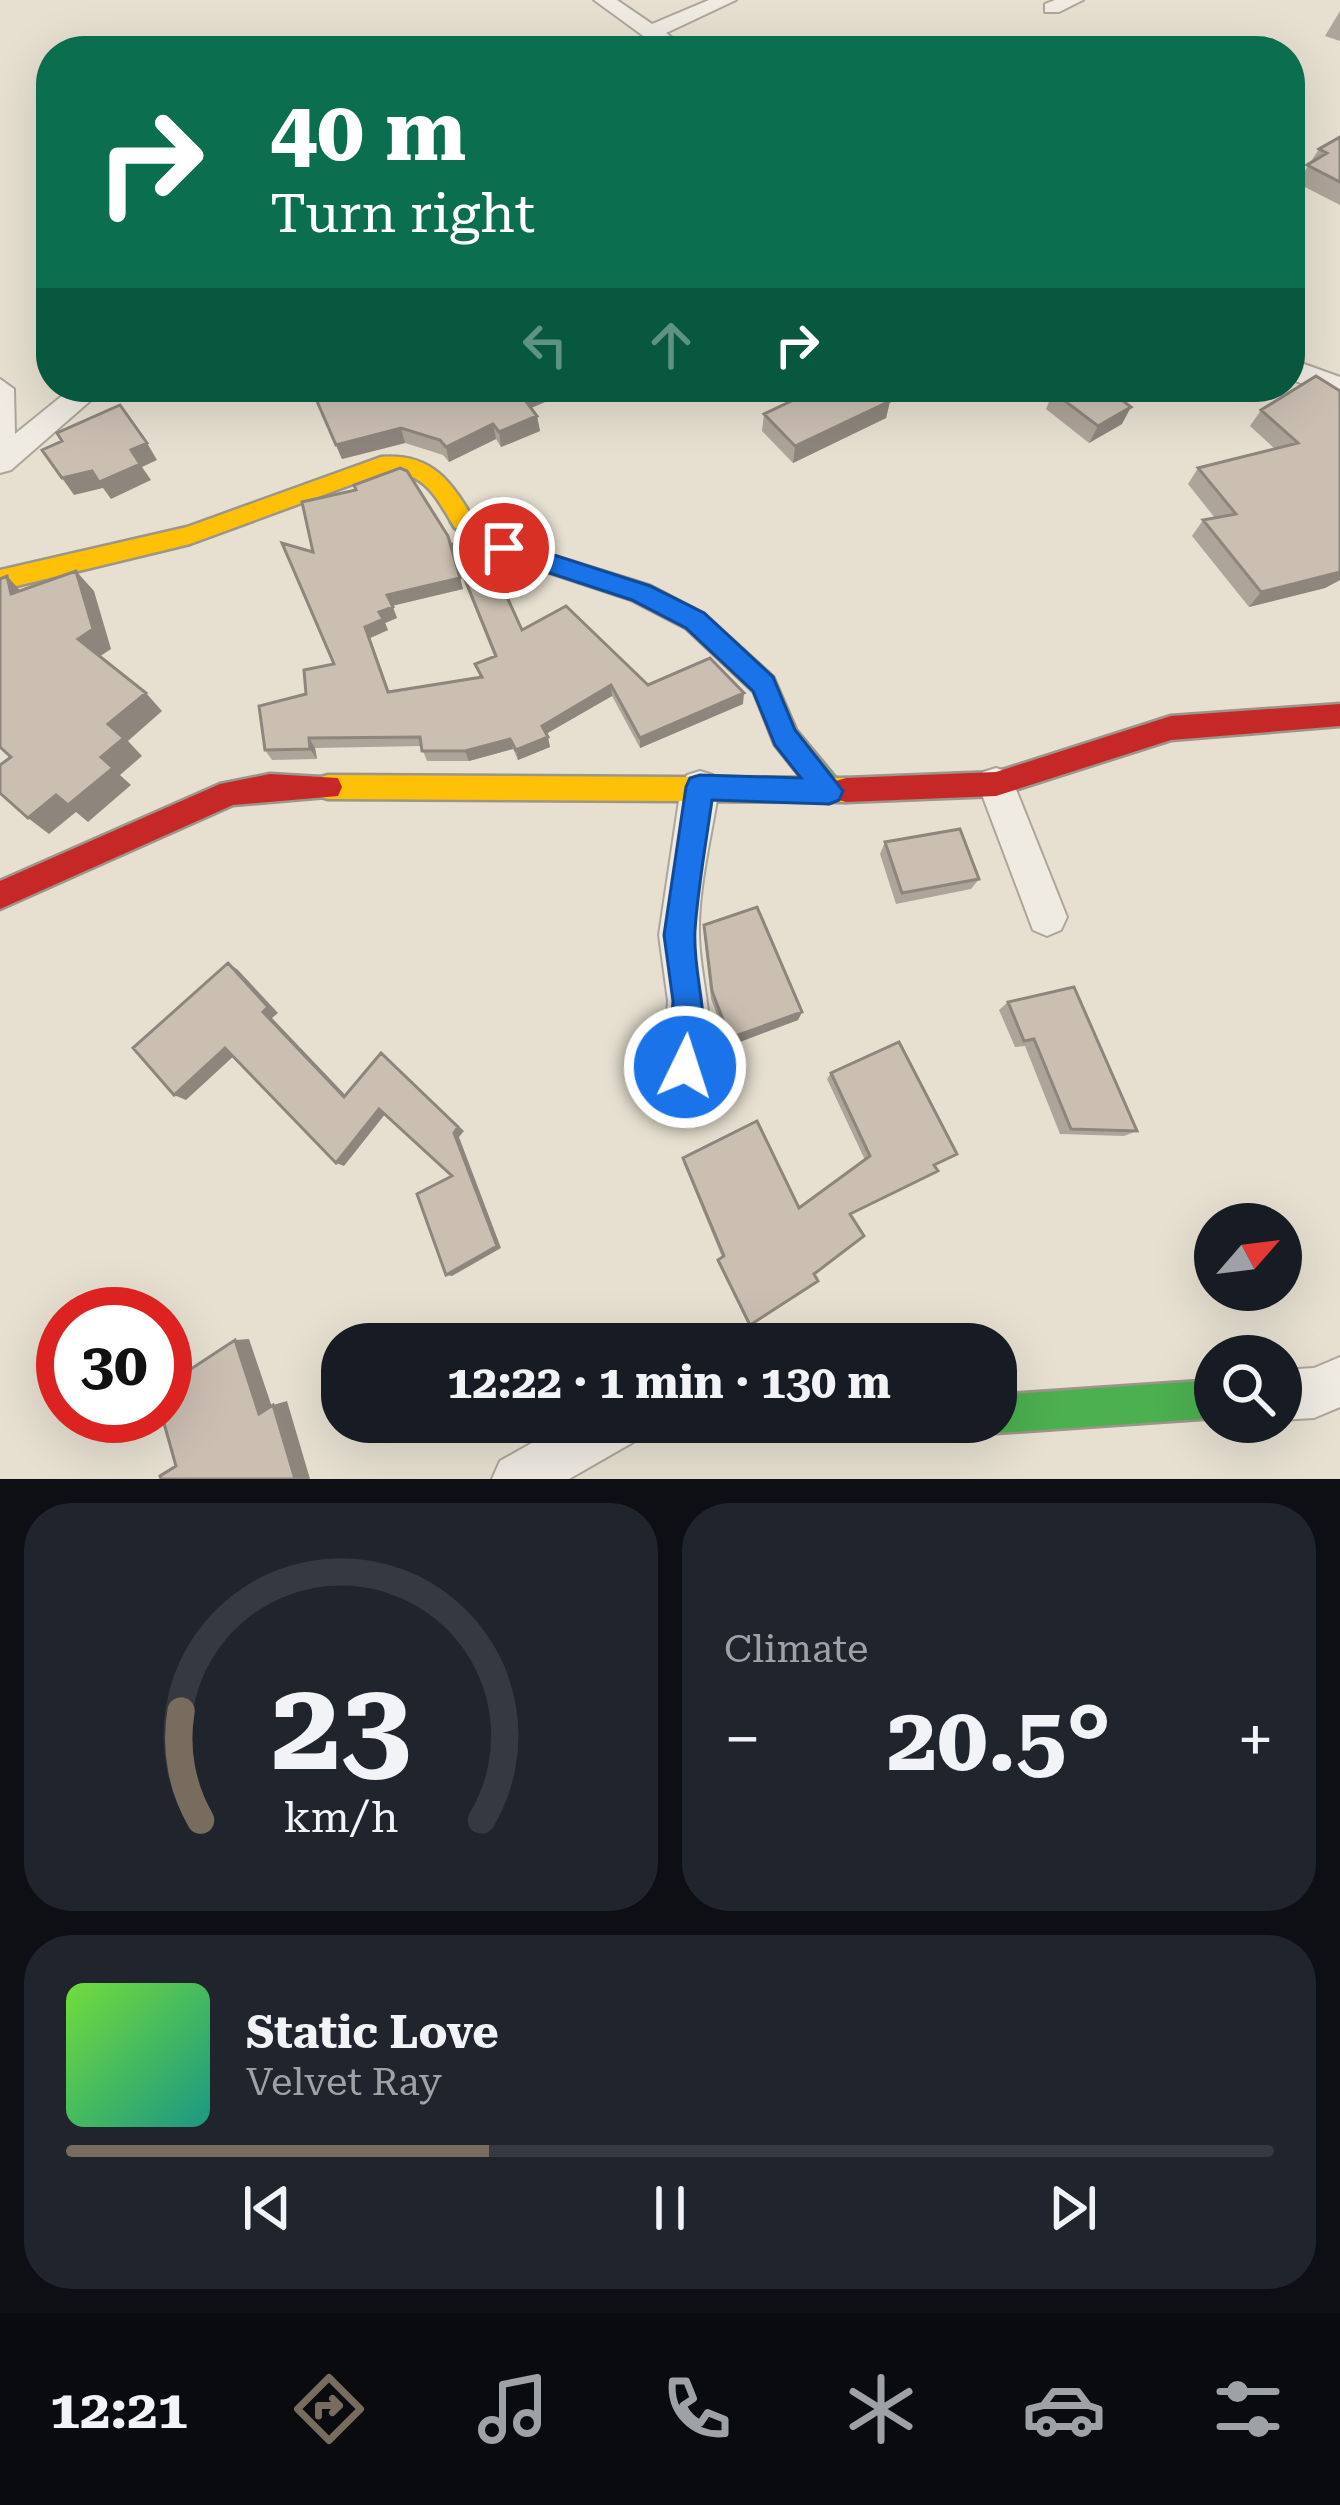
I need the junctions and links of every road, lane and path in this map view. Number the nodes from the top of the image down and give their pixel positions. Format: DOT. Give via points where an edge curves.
graph roads {
  1 [pos="604,0"];
  2 [pos="726,0"];
  3 [pos="648,33"];
  4 [pos="653,36"];
  5 [pos="1305,374"];
  6 [pos="0,388"];
  7 [pos="1340,388"];
  8 [pos="73,402"];
  9 [pos="0,461"];
  10 [pos="0,580"];
  11 [pos="1340,715"];
  12 [pos="996,784"];
  13 [pos="700,787"];
  14 [pos="829,791"];
  15 [pos="0,895"];
  16 [pos="1047,917"];
  17 [pos="685,1067"];
  18 [pos="1340,1382"];
  19 [pos="1302,1394"];
  20 [pos="1194,1400"];
  21 [pos="1017,1413"];
  22 [pos="582,1443"];
  23 [pos="518,1479"];
  1 -- 3 [label="street"];
  2 -- 3 [label="street"];
  3 -- 4 [label="street"];
  5 -- 7 [label="street"];
  6 -- 9 [label="street"];
  8 -- 9 [label="street"];
  10 -- 14 [label="street" via="190,535 406,461 428,469 464,523 504,548 641,593 695,621 764,685 785,737"];
  11 -- 12 [label="street" via="1171,728"];
  12 -- 14 [label="street"];
  12 -- 16 [label="street"];
  13 -- 14 [label="street"];
  13 -- 15 [label="street" via="270,787 209,802"];
  13 -- 17 [label="street" via="679,935 689,1001"];
  18 -- 19 [label="street"];
  20 -- 21 [label="street"];
  22 -- 23 [label="street"];
}
